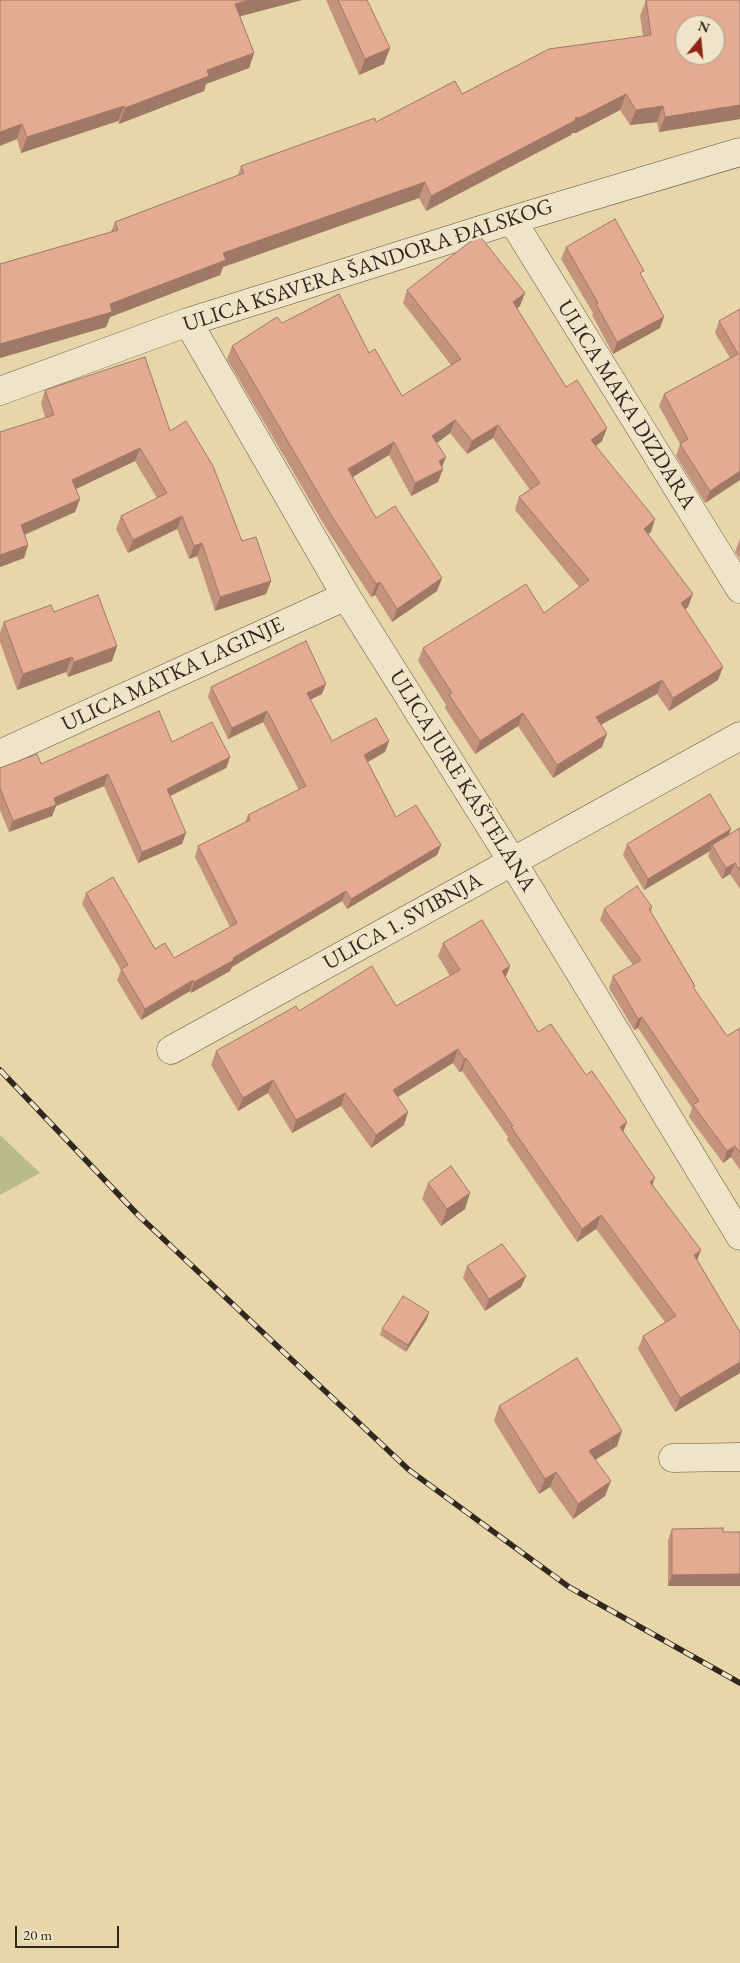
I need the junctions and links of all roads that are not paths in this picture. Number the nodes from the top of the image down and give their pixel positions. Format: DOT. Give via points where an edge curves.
graph roads {
  1 [pos="740,152"];
  2 [pos="512,220"];
  3 [pos="188,322"];
  4 [pos="0,391"];
  5 [pos="740,589"];
  6 [pos="346,596"];
  7 [pos="740,736"];
  8 [pos="0,754"];
  9 [pos="512,861"];
  10 [pos="171,1050"];
  11 [pos="740,1236"];
  12 [pos="740,1457"];
  13 [pos="673,1458"];
  1 -- 2 [label="street, ULICA KSAVERA ŠANDORA ĐALSKOG"];
  2 -- 3 [label="street, ULICA KSAVERA ŠANDORA ĐALSKOG"];
  2 -- 5 [label="street, ULICA MAKA DIZDARA"];
  3 -- 4 [label="street, ULICA KSAVERA ŠANDORA ĐALSKOG"];
  3 -- 6 [label="street, ULICA JURE KAŠTELANA"];
  6 -- 8 [label="street, ULICA MATKA LAGINJE"];
  6 -- 9 [label="street, ULICA JURE KAŠTELANA"];
  7 -- 9 [label="street, ULICA 1. SVIBNJA"];
  9 -- 10 [label="street, ULICA 1. SVIBNJA"];
  9 -- 11 [label="street, ULICA JURE KAŠTELANA"];
  12 -- 13 [label="street"];
}
